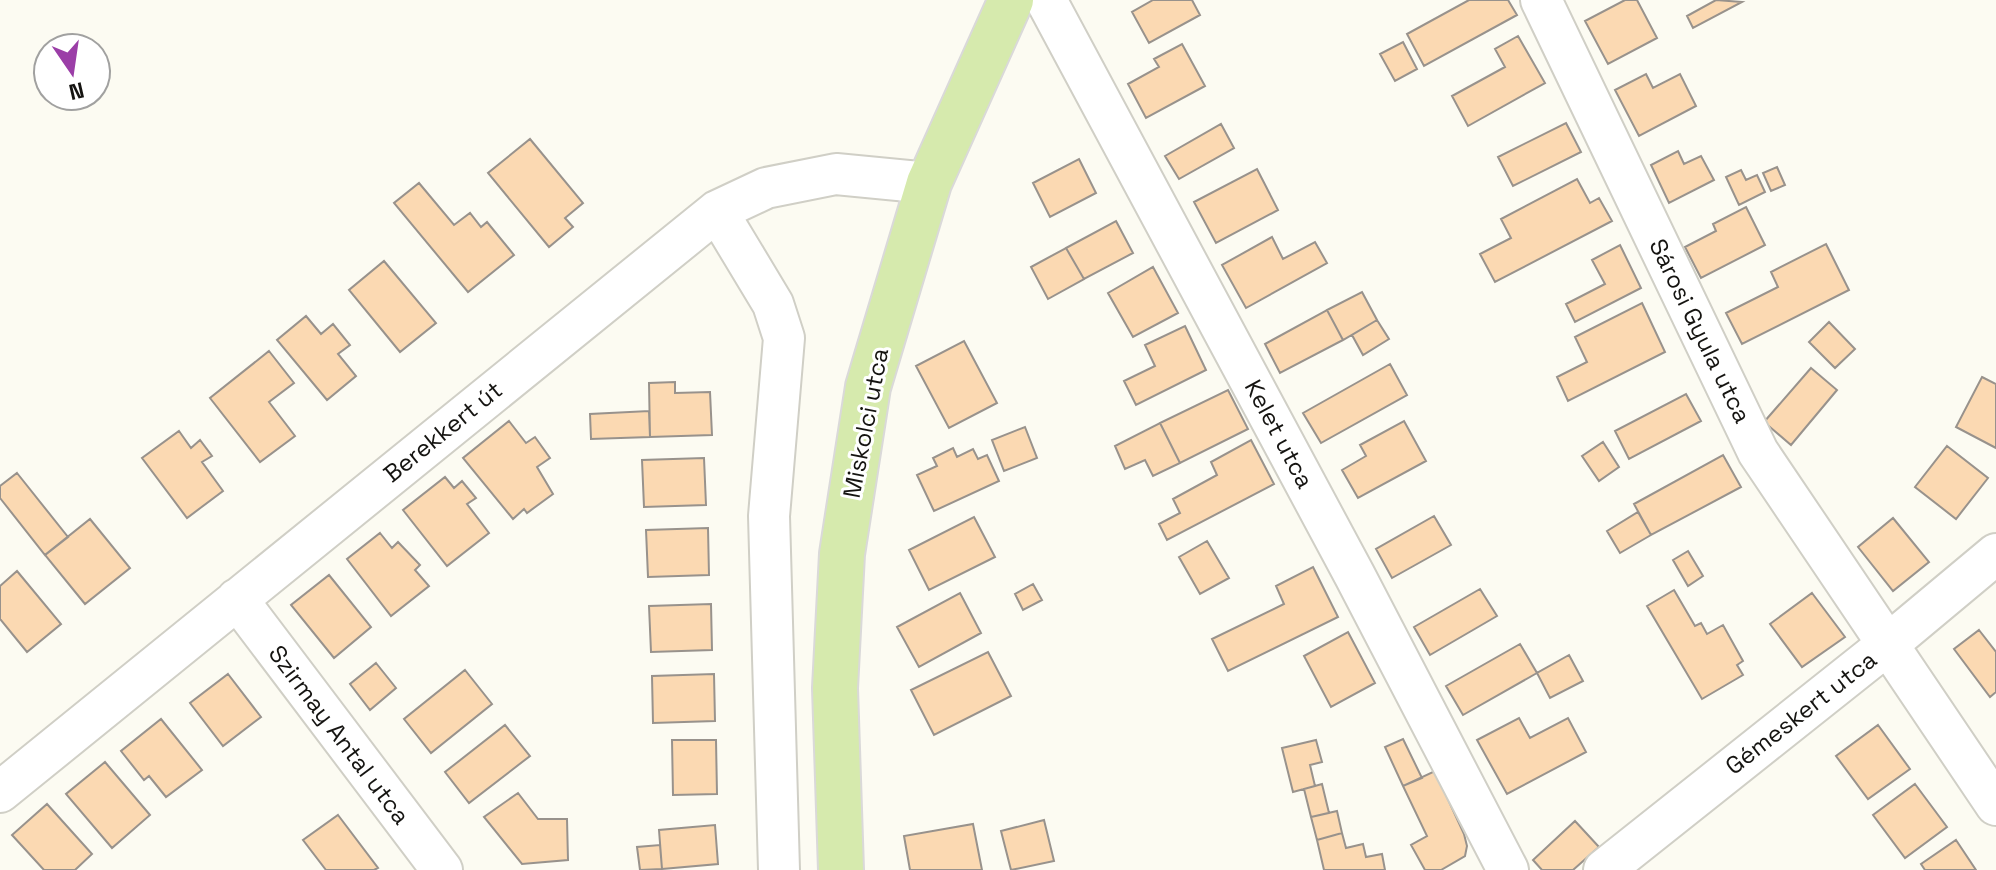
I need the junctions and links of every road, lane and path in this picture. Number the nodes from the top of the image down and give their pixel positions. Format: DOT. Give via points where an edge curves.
graph roads {
  1 [pos="1011,0"];
  2 [pos="1046,0"];
  3 [pos="1541,0"];
  4 [pos="929,183"];
  5 [pos="717,211"];
  6 [pos="1996,554"];
  7 [pos="237,599"];
  8 [pos="1887,645"];
  9 [pos="0,792"];
  10 [pos="1996,805"];
  11 [pos="1506,869"];
  12 [pos="442,870"];
  13 [pos="779,870"];
  14 [pos="841,870"];
  15 [pos="1604,870"];
  1 -- 4 [label="main road, Miskolci utca"];
  2 -- 11 [label="street, Kelet utca"];
  3 -- 8 [label="street, Sárosi Gyula utca" via="1758,452"];
  4 -- 5 [label="street, Berekkert út" via="836,174 766,188"];
  4 -- 14 [label="main road, Miskolci utca" via="868,387 842,554 835,688"];
  5 -- 7 [label="street, Berekkert út"];
  5 -- 13 [label="street" via="773,304 784,338 769,516"];
  6 -- 8 [label="street, Gémeskert utca"];
  7 -- 9 [label="street, Berekkert út"];
  7 -- 12 [label="street, Szirmay Antal utca"];
  8 -- 10 [label="street, Sárosi Gyula utca"];
  8 -- 15 [label="street, Gémeskert utca"];
}
